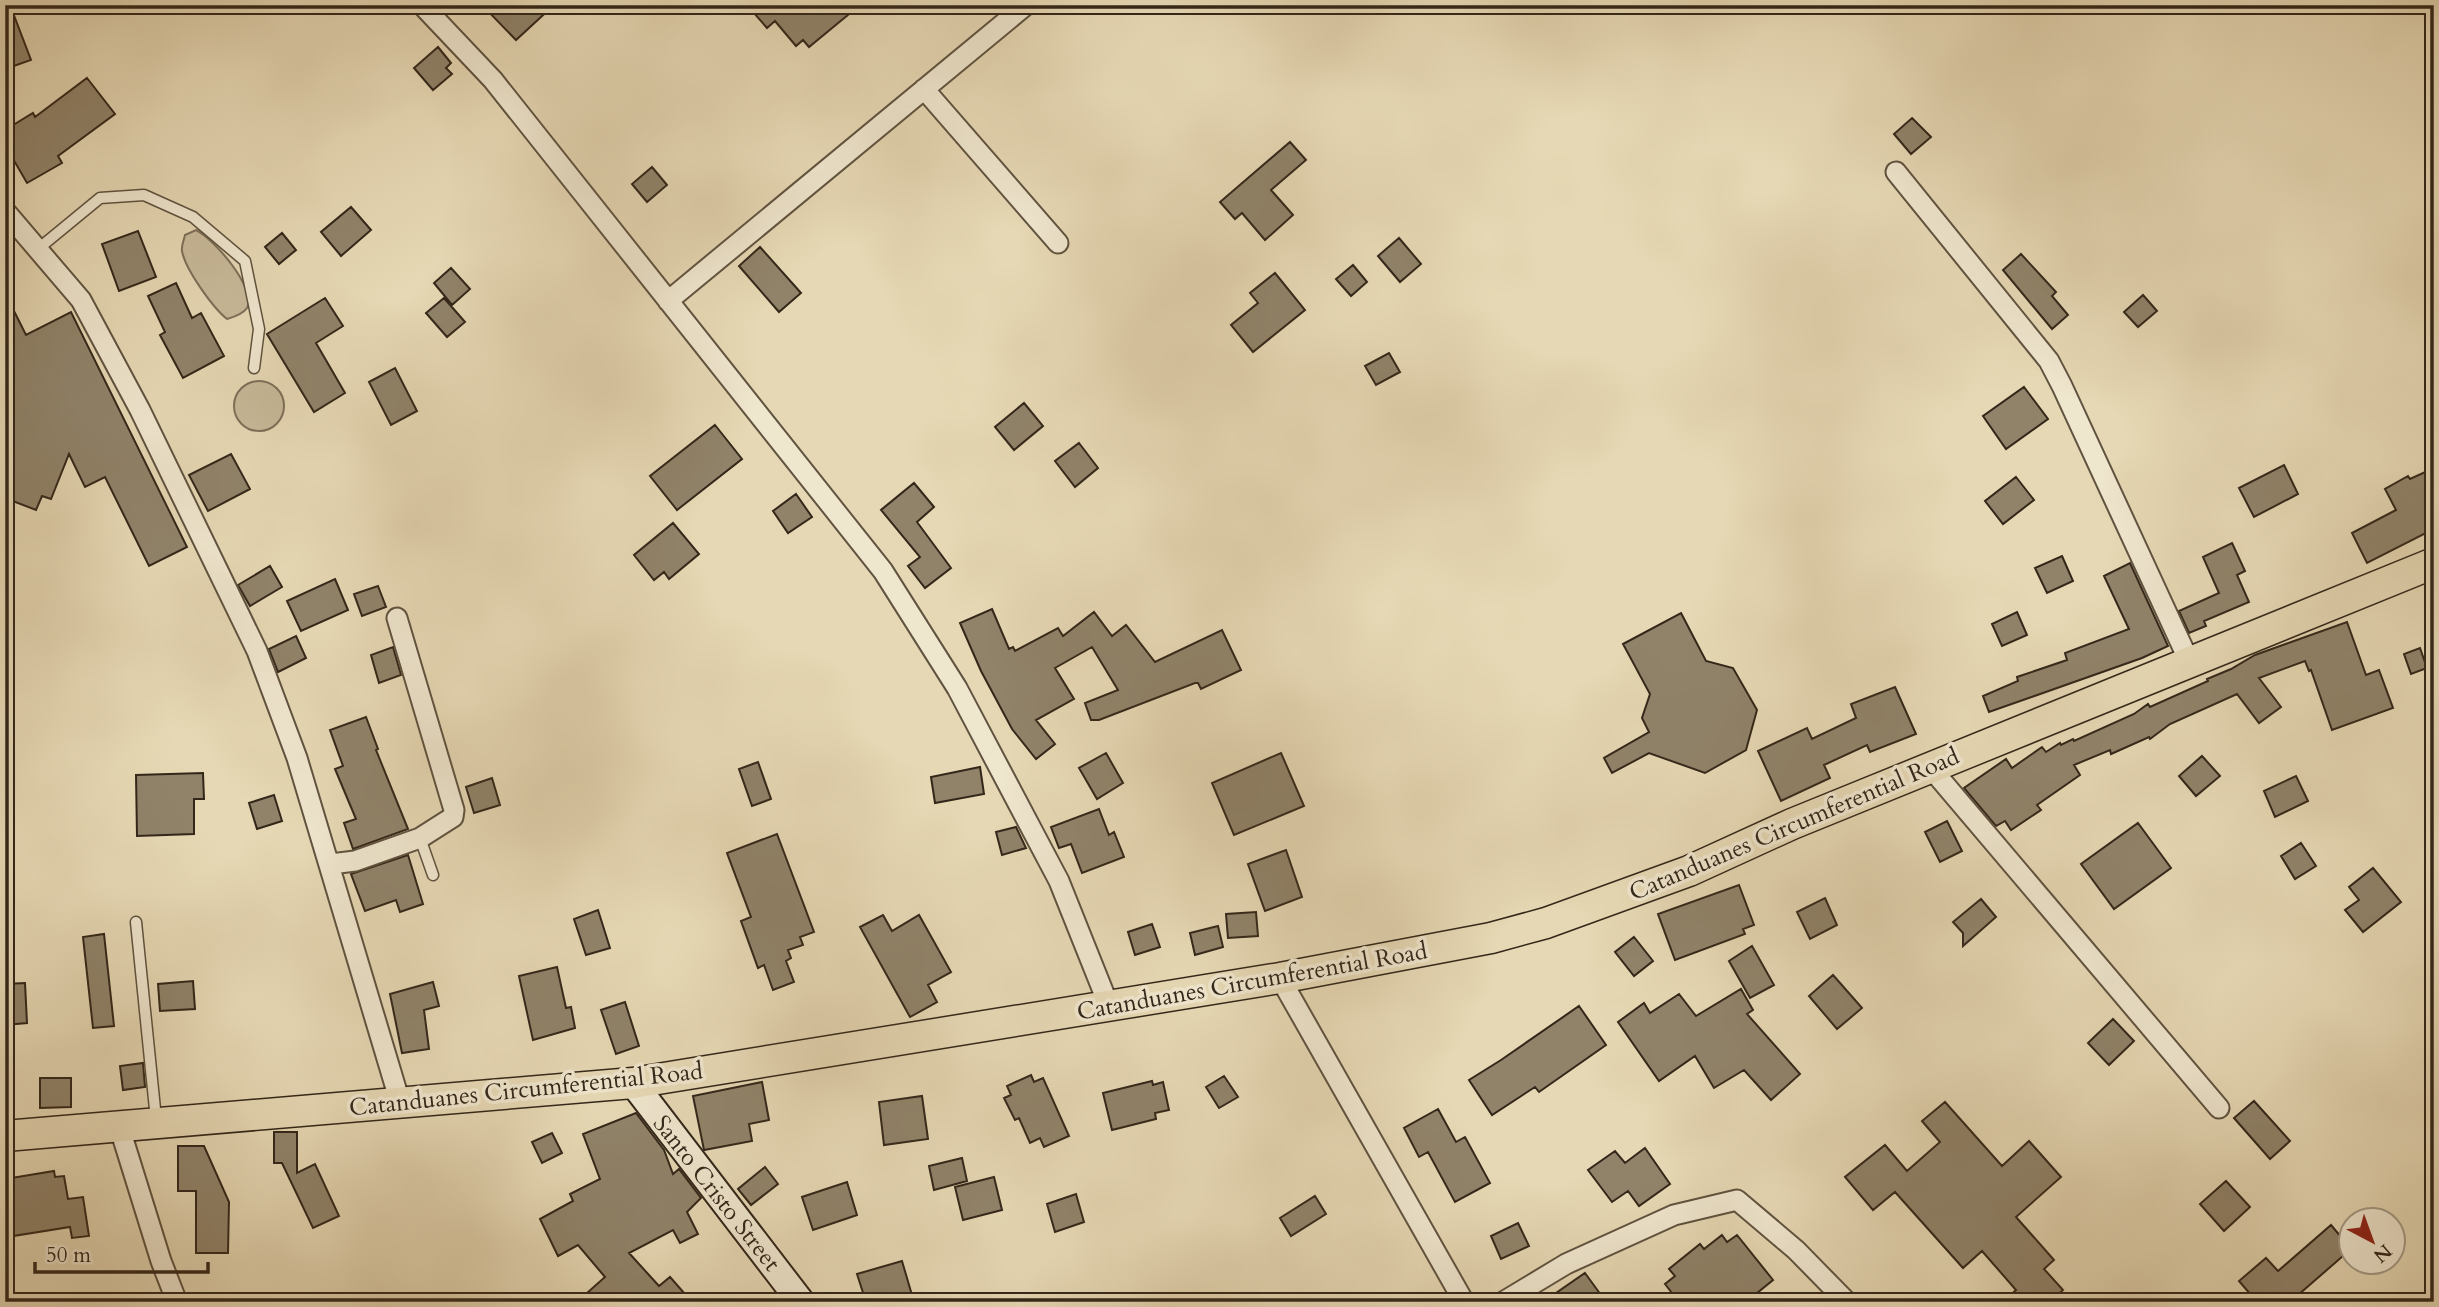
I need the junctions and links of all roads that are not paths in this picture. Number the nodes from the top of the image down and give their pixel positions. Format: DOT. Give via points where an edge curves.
graph roads {
  1 [pos="422,5"];
  2 [pos="1026,5"];
  3 [pos="924,89"];
  4 [pos="1896,172"];
  5 [pos="5,211"];
  6 [pos="1058,243"];
  7 [pos="38,249"];
  8 [pos="668,301"];
  9 [pos="254,368"];
  10 [pos="2434,563"];
  11 [pos="397,618"];
  12 [pos="2189,661"];
  13 [pos="1930,767"];
  14 [pos="420,838"];
  15 [pos="331,864"];
  16 [pos="433,875"];
  17 [pos="136,922"];
  18 [pos="1280,978"];
  19 [pos="1110,1006"];
  20 [pos="633,1083"];
  21 [pos="400,1102"];
  22 [pos="2218,1108"];
  23 [pos="156,1123"];
  24 [pos="119,1126"];
  25 [pos="5,1136"];
  26 [pos="177,1302"];
  27 [pos="801,1302"];
  28 [pos="1464,1302"];
  29 [pos="1503,1302"];
  30 [pos="1847,1302"];
  1 -- 8 [label="street" via="493,80"];
  2 -- 3 [label="street"];
  3 -- 6 [label="street"];
  3 -- 8 [label="street"];
  4 -- 12 [label="street" via="2049,361"];
  5 -- 7 [label="street"];
  7 -- 9 [label="lane" via="100,198 144,195 193,216 245,261 259,329"];
  7 -- 15 [label="street" via="81,300 257,651"];
  8 -- 19 [label="street" via="883,571 957,688 1059,881"];
  10 -- 12 [label="main road, Catanduanes Circumferential Road"];
  11 -- 14 [label="street" via="454,810 453,817"];
  12 -- 13 [label="main road, Catanduanes Circumferential Road"];
  13 -- 18 [label="main road, Catanduanes Circumferential Road" via="1689,872 1592,908 1491,938"];
  13 -- 22 [label="street"];
  14 -- 15 [label="street" via="355,861"];
  14 -- 16 [label="lane"];
  15 -- 21 [label="street"];
  17 -- 23 [label="lane"];
  18 -- 19 [label="main road, Catanduanes Circumferential Road"];
  18 -- 28 [label="street"];
  19 -- 20 [label="main road, Catanduanes Circumferential Road"];
  20 -- 21 [label="main road, Catanduanes Circumferential Road"];
  20 -- 27 [label="street, Santo Cristo Street"];
  21 -- 23 [label="main road, Catanduanes Circumferential Road"];
  23 -- 24 [label="main road, Catanduanes Circumferential Road"];
  24 -- 25 [label="main road, Catanduanes Circumferential Road"];
  24 -- 26 [label="street"];
  29 -- 30 [label="street" via="1566,1264 1674,1214 1737,1200"];
}
